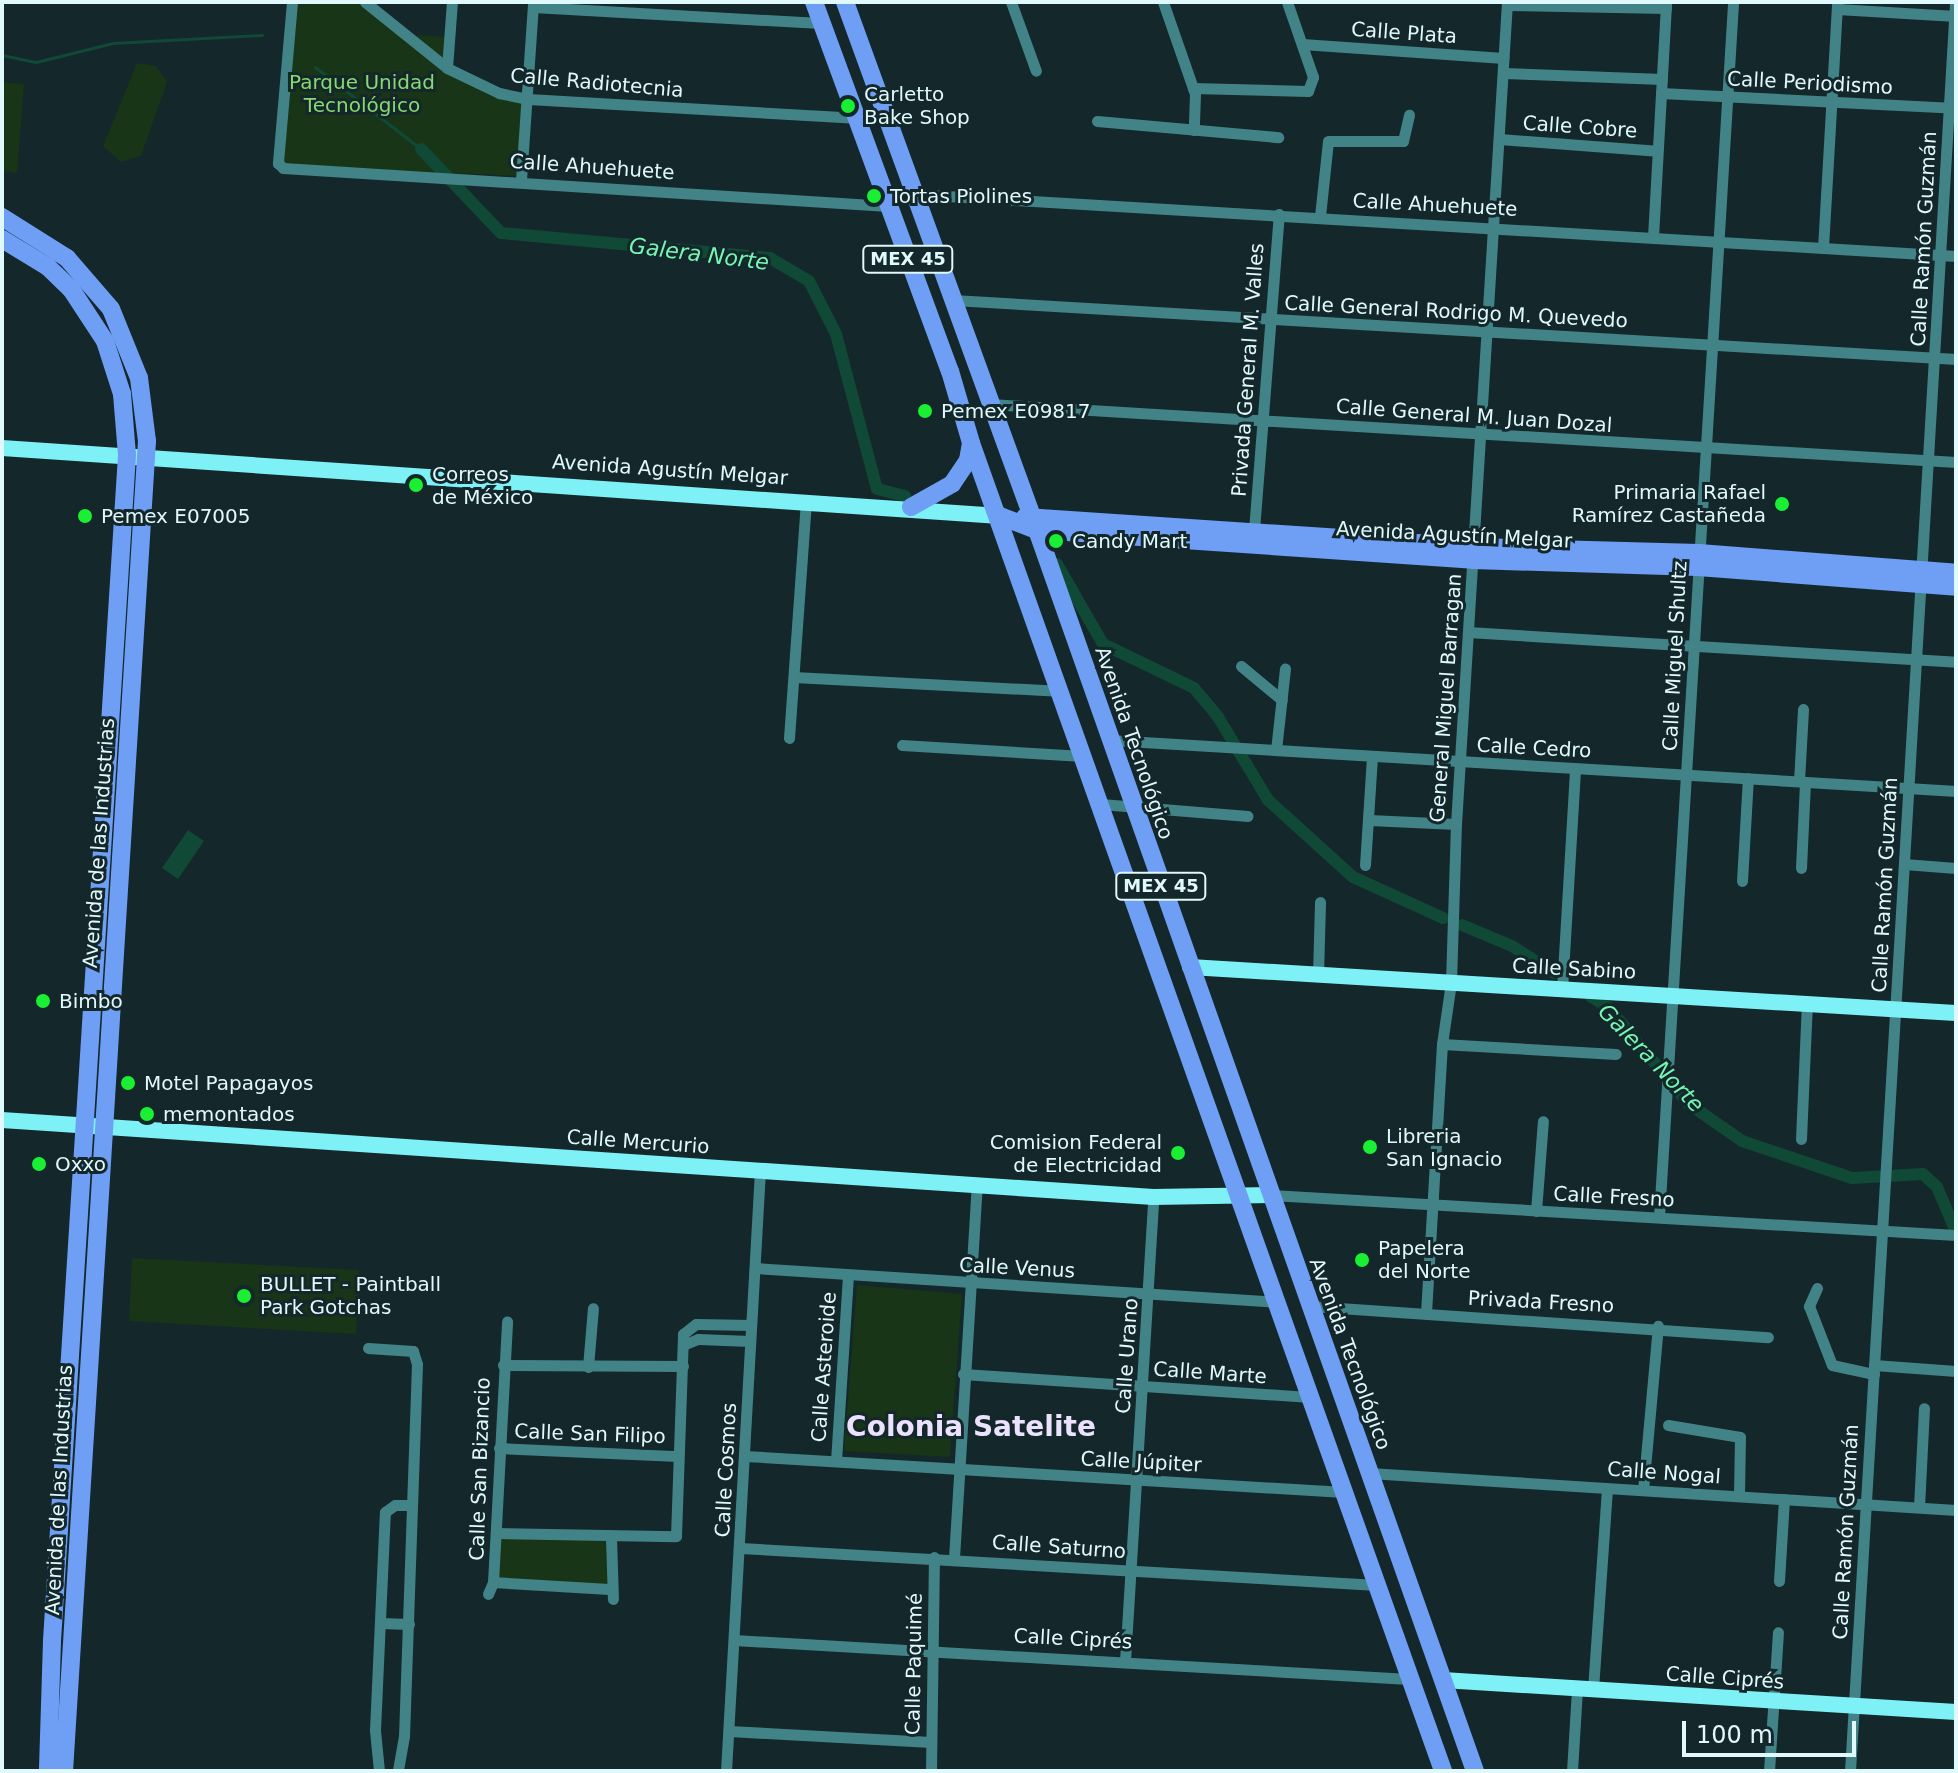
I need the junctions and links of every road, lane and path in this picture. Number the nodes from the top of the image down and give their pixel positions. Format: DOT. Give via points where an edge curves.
graph roads {
  1 [pos="292,2"];
  2 [pos="452,2"];
  3 [pos="814,2"];
  4 [pos="845,2"];
  5 [pos="1011,2"];
  6 [pos="1163,2"];
  7 [pos="1287,2"];
  8 [pos="1733,2"];
  9 [pos="1955,2"];
  10 [pos="369,3"];
  11 [pos="1507,3"];
  12 [pos="533,4"];
  13 [pos="1666,5"];
  14 [pos="1837,5"];
  15 [pos="1955,16"];
  16 [pos="821,23"];
  17 [pos="1302,44"];
  18 [pos="1504,58"];
  19 [pos="447,68"];
  20 [pos="1036,71"];
  21 [pos="1503,73"];
  22 [pos="1662,79"];
  23 [pos="1193,88"];
  24 [pos="1661,93"];
  25 [pos="1727,96"];
  26 [pos="528,99"];
  27 [pos="1832,102"];
  28 [pos="1953,108"];
  29 [pos="1409,115"];
  30 [pos="854,118"];
  31 [pos="1097,121"];
  32 [pos="1194,130"];
  33 [pos="1278,137"];
  34 [pos="1499,139"];
  35 [pos="1657,151"];
  36 [pos="521,180"];
  37 [pos="912,194"];
  38 [pos="1950,202"];
  39 [pos="888,206"];
  40 [pos="1279,214"];
  41 [pos="1320,216"];
  42 [pos="2,217"];
  43 [pos="1494,227"];
  44 [pos="1653,237"];
  45 [pos="2,239"];
  46 [pos="1718,242"];
  47 [pos="1823,248"];
  48 [pos="1941,255"];
  49 [pos="1956,256"];
  50 [pos="953,300"];
  51 [pos="1270,319"];
  52 [pos="1487,332"];
  53 [pos="1712,345"];
  54 [pos="1935,358"];
  55 [pos="1956,359"];
  56 [pos="990,404"];
  57 [pos="1262,421"];
  58 [pos="1481,434"];
  59 [pos="971,443"];
  60 [pos="2,448"];
  61 [pos="1707,450"];
  62 [pos="137,455"];
  63 [pos="1928,460"];
  64 [pos="1956,462"];
  65 [pos="806,502"];
  66 [pos="911,507"];
  67 [pos="1000,516"];
  68 [pos="1035,524"];
  69 [pos="1254,530"];
  70 [pos="1066,532"];
  71 [pos="1474,554"];
  72 [pos="1048,560"];
  73 [pos="1698,560"];
  74 [pos="1956,573"];
  75 [pos="1922,578"];
  76 [pos="1956,587"];
  77 [pos="1468,632"];
  78 [pos="1693,646"];
  79 [pos="1916,660"];
  80 [pos="1956,662"];
  81 [pos="1241,666"];
  82 [pos="1285,668"];
  83 [pos="794,677"];
  84 [pos="1058,691"];
  85 [pos="1282,700"];
  86 [pos="1803,709"];
  87 [pos="789,738"];
  88 [pos="1110,740"];
  89 [pos="902,745"];
  90 [pos="1276,750"];
  91 [pos="1083,756"];
  92 [pos="1372,756"];
  93 [pos="1460,761"];
  94 [pos="1575,768"];
  95 [pos="1685,775"];
  96 [pos="1748,778"];
  97 [pos="1802,782"];
  98 [pos="1908,788"];
  99 [pos="1956,791"];
  100 [pos="1101,804"];
  101 [pos="1132,805"];
  102 [pos="1248,816"];
  103 [pos="1369,820"];
  104 [pos="1456,824"];
  105 [pos="1904,864"];
  106 [pos="1365,865"];
  107 [pos="1801,868"];
  108 [pos="1956,868"];
  109 [pos="1742,881"];
  110 [pos="1320,902"];
  111 [pos="1190,967"];
  112 [pos="1318,975"];
  113 [pos="1451,982"];
  114 [pos="1562,989"];
  115 [pos="1672,995"];
  116 [pos="1807,1004"];
  117 [pos="1895,1009"];
  118 [pos="1956,1013"];
  119 [pos="1442,1044"];
  120 [pos="1616,1054"];
  121 [pos="2,1120"];
  122 [pos="1543,1121"];
  123 [pos="94,1124"];
  124 [pos="1801,1139"];
  125 [pos="760,1171"];
  126 [pos="977,1186"];
  127 [pos="1271,1195"];
  128 [pos="1153,1197"];
  129 [pos="1241,1198"];
  130 [pos="1431,1204"];
  131 [pos="1536,1211"];
  132 [pos="1659,1217"];
  133 [pos="1882,1231"];
  134 [pos="1956,1235"];
  135 [pos="755,1268"];
  136 [pos="848,1274"];
  137 [pos="969,1284"];
  138 [pos="1817,1288"];
  139 [pos="1150,1294"];
  140 [pos="1278,1302"];
  141 [pos="1310,1306"];
  142 [pos="593,1308"];
  143 [pos="1426,1313"];
  144 [pos="507,1321"];
  145 [pos="751,1325"];
  146 [pos="1658,1326"];
  147 [pos="1768,1337"];
  148 [pos="750,1341"];
  149 [pos="683,1345"];
  150 [pos="368,1348"];
  151 [pos="503,1365"];
  152 [pos="683,1366"];
  153 [pos="588,1367"];
  154 [pos="1874,1369"];
  155 [pos="1956,1371"];
  156 [pos="963,1374"];
  157 [pos="1143,1386"];
  158 [pos="1311,1397"];
  159 [pos="1924,1408"];
  160 [pos="1668,1425"];
  161 [pos="499,1448"];
  162 [pos="678,1456"];
  163 [pos="745,1456"];
  164 [pos="836,1461"];
  165 [pos="960,1469"];
  166 [pos="1369,1473"];
  167 [pos="1136,1479"];
  168 [pos="1607,1488"];
  169 [pos="1643,1490"];
  170 [pos="1344,1492"];
  171 [pos="1739,1496"];
  172 [pos="1784,1499"];
  173 [pos="1866,1504"];
  174 [pos="412,1505"];
  175 [pos="1919,1507"];
  176 [pos="1956,1510"];
  177 [pos="496,1533"];
  178 [pos="611,1537"];
  179 [pos="740,1548"];
  180 [pos="68,1551"];
  181 [pos="934,1557"];
  182 [pos="954,1558"];
  183 [pos="1131,1569"];
  184 [pos="1779,1581"];
  185 [pos="493,1582"];
  186 [pos="1377,1585"];
  187 [pos="488,1594"];
  188 [pos="381,1623"];
  189 [pos="409,1624"];
  190 [pos="1778,1632"];
  191 [pos="734,1640"];
  192 [pos="936,1652"];
  193 [pos="1125,1661"];
  194 [pos="1409,1679"];
  195 [pos="1443,1680"];
  196 [pos="1585,1689"];
  197 [pos="1773,1701"];
  198 [pos="1854,1706"];
  199 [pos="1956,1712"];
  200 [pos="729,1731"];
  201 [pos="931,1742"];
  202 [pos="378,1754"];
  203 [pos="399,1755"];
  204 [pos="48,1771"];
  205 [pos="64,1771"];
  206 [pos="379,1771"];
  207 [pos="398,1771"];
  208 [pos="726,1771"];
  209 [pos="931,1771"];
  210 [pos="1443,1771"];
  211 [pos="1475,1771"];
  212 [pos="1572,1771"];
  213 [pos="1769,1771"];
  214 [pos="1850,1771"];
  1 -- 36 [label="street, Calle Ahuehuete" via="278,163 293,169"];
  2 -- 19 [label="street"];
  3 -- 16 [label="main road, MEX 45"];
  4 -- 37 [label="main road, Avenida Tecnológico / MEX 45"];
  5 -- 20 [label="street"];
  6 -- 23 [label="street"];
  7 -- 17 [label="street"];
  8 -- 25 [label="street, Calle Miguel Shultz"];
  9 -- 15 [label="street, Calle Ramón Guzmán"];
  10 -- 19 [label="street, Calle Radiotecnia"];
  11 -- 13 [label="street"];
  11 -- 18 [label="street, General Miguel Barragan"];
  12 -- 16 [label="street"];
  12 -- 26 [label="street"];
  13 -- 22 [label="street"];
  14 -- 15 [label="street"];
  14 -- 27 [label="street"];
  15 -- 28 [label="street, Calle Ramón Guzmán"];
  16 -- 30 [label="main road, MEX 45"];
  17 -- 18 [label="street, Calle Plata"];
  17 -- 23 [label="street" via="1313,77 1310,89 1300,93"];
  18 -- 21 [label="street, General Miguel Barragan"];
  19 -- 26 [label="street, Calle Radiotecnia" via="499,93"];
  21 -- 22 [label="street"];
  21 -- 34 [label="street, General Miguel Barragan"];
  22 -- 24 [label="street"];
  23 -- 32 [label="street"];
  24 -- 25 [label="street, Calle Periodismo"];
  24 -- 35 [label="street"];
  25 -- 27 [label="street, Calle Periodismo"];
  25 -- 46 [label="street, Calle Miguel Shultz"];
  26 -- 30 [label="street, Calle Radiotecnia"];
  26 -- 36 [label="street"];
  27 -- 28 [label="street, Calle Periodismo"];
  27 -- 47 [label="street"];
  28 -- 38 [label="street, Calle Ramón Guzmán"];
  29 -- 41 [label="street" via="1403,141 1328,141"];
  30 -- 39 [label="main road, MEX 45"];
  31 -- 32 [label="street"];
  32 -- 33 [label="street"];
  34 -- 35 [label="street, Calle Cobre"];
  34 -- 43 [label="street, General Miguel Barragan"];
  35 -- 44 [label="street"];
  36 -- 39 [label="street, Calle Ahuehuete"];
  37 -- 40 [label="street, Calle Ahuehuete"];
  37 -- 50 [label="main road, Avenida Tecnológico / MEX 45"];
  38 -- 48 [label="street, Calle Ramón Guzmán"];
  39 -- 59 [label="main road, MEX 45"];
  40 -- 41 [label="street, Calle Ahuehuete"];
  40 -- 51 [label="street, Privada General M. Valles"];
  41 -- 43 [label="street, Calle Ahuehuete"];
  42 -- 62 [label="main road, Avenida de las Industrias" via="67,258 111,309 139,378"];
  43 -- 44 [label="street, Calle Ahuehuete"];
  43 -- 52 [label="street, General Miguel Barragan"];
  44 -- 46 [label="street, Calle Ahuehuete"];
  45 -- 62 [label="main road, Avenida de las Industrias" via="48,267 71,289 105,341"];
  46 -- 47 [label="street, Calle Ahuehuete"];
  46 -- 53 [label="street, Calle Miguel Shultz"];
  47 -- 48 [label="street, Calle Ahuehuete"];
  48 -- 49 [label="street, Calle Ahuehuete"];
  48 -- 54 [label="street, Calle Ramón Guzmán"];
  50 -- 51 [label="street, Calle General Rodrigo M. Quevedo"];
  50 -- 56 [label="main road, Avenida Tecnológico / MEX 45"];
  51 -- 52 [label="street, Calle General Rodrigo M. Quevedo"];
  51 -- 57 [label="street, Privada General M. Valles"];
  52 -- 53 [label="street, Calle General Rodrigo M. Quevedo"];
  52 -- 58 [label="street, General Miguel Barragan"];
  53 -- 54 [label="street, Calle General Rodrigo M. Quevedo"];
  53 -- 61 [label="street, Calle Miguel Shultz"];
  54 -- 55 [label="street, Calle General Rodrigo M. Quevedo"];
  54 -- 63 [label="street, Calle Ramón Guzmán"];
  56 -- 57 [label="street, Calle General M. Juan Dozal"];
  56 -- 68 [label="main road, Avenida Tecnológico / MEX 45"];
  57 -- 58 [label="street, Calle General M. Juan Dozal"];
  57 -- 69 [label="street, Privada General M. Valles"];
  58 -- 61 [label="street, Calle General M. Juan Dozal"];
  58 -- 71 [label="street, General Miguel Barragan"];
  59 -- 66 [label="main road" via="968,460 952,484"];
  59 -- 67 [label="main road, MEX 45"];
  60 -- 62 [label="main road, Avenida Agustín Melgar"];
  61 -- 63 [label="street, Calle General M. Juan Dozal"];
  61 -- 73 [label="street, Calle Miguel Shultz"];
  62 -- 65 [label="main road, Avenida Agustín Melgar"];
  62 -- 123 [label="main road, Avenida de las Industrias"];
  63 -- 64 [label="street, Calle General M. Juan Dozal"];
  63 -- 75 [label="street, Calle Ramón Guzmán"];
  65 -- 66 [label="main road, Avenida Agustín Melgar"];
  65 -- 83 [label="street"];
  66 -- 67 [label="main road, Avenida Agustín Melgar"];
  67 -- 68 [label="main road, Avenida Agustín Melgar"];
  67 -- 84 [label="main road, MEX 45"];
  68 -- 69 [label="main road, Avenida Agustín Melgar"];
  68 -- 70 [label="main road, Avenida Agustín Melgar"];
  68 -- 72 [label="main road, Avenida Tecnológico / MEX 45"];
  69 -- 71 [label="main road, Avenida Agustín Melgar"];
  70 -- 71 [label="main road, Avenida Agustín Melgar"];
  70 -- 72 [label="main road"];
  71 -- 73 [label="main road, Avenida Agustín Melgar"];
  71 -- 77 [label="street, General Miguel Barragan"];
  72 -- 88 [label="main road, Avenida Tecnológico / MEX 45"];
  73 -- 75 [label="main road, Avenida Agustín Melgar"];
  73 -- 78 [label="street, Calle Miguel Shultz"];
  74 -- 75 [label="main road, Avenida Agustín Melgar"];
  75 -- 76 [label="main road, Avenida Agustín Melgar"];
  75 -- 79 [label="street, Calle Ramón Guzmán"];
  77 -- 78 [label="street"];
  77 -- 93 [label="street, General Miguel Barragan"];
  78 -- 79 [label="street"];
  78 -- 95 [label="street, Calle Miguel Shultz"];
  79 -- 80 [label="street"];
  79 -- 98 [label="street, Calle Ramón Guzmán"];
  81 -- 85 [label="street"];
  82 -- 85 [label="street"];
  83 -- 84 [label="street"];
  83 -- 87 [label="street"];
  84 -- 91 [label="main road, MEX 45"];
  85 -- 90 [label="street"];
  86 -- 97 [label="street"];
  88 -- 90 [label="street, Calle Cedro"];
  88 -- 101 [label="main road, Avenida Tecnológico / MEX 45"];
  89 -- 91 [label="street"];
  90 -- 92 [label="street, Calle Cedro"];
  91 -- 100 [label="main road, MEX 45"];
  92 -- 93 [label="street, Calle Cedro"];
  92 -- 103 [label="street"];
  93 -- 94 [label="street, Calle Cedro"];
  93 -- 104 [label="street, General Miguel Barragan"];
  94 -- 95 [label="street, Calle Cedro"];
  94 -- 114 [label="street"];
  95 -- 96 [label="street, Calle Cedro"];
  95 -- 115 [label="street, Calle Miguel Shultz"];
  96 -- 97 [label="street, Calle Cedro"];
  96 -- 109 [label="street"];
  97 -- 98 [label="street, Calle Cedro"];
  97 -- 107 [label="street"];
  98 -- 99 [label="street, Calle Cedro"];
  98 -- 105 [label="street, Calle Ramón Guzmán"];
  100 -- 101 [label="street"];
  100 -- 129 [label="main road, MEX 45"];
  101 -- 102 [label="street"];
  101 -- 111 [label="main road, Avenida Tecnológico / MEX 45"];
  103 -- 104 [label="street"];
  103 -- 106 [label="street"];
  104 -- 113 [label="street, General Miguel Barragan"];
  105 -- 108 [label="street"];
  105 -- 117 [label="street, Calle Ramón Guzmán"];
  110 -- 112 [label="street"];
  111 -- 112 [label="main road, Calle Sabino"];
  111 -- 127 [label="main road, Avenida Tecnológico / MEX 45"];
  112 -- 113 [label="main road, Calle Sabino"];
  113 -- 114 [label="main road, Calle Sabino"];
  113 -- 119 [label="street, General Miguel Barragan"];
  114 -- 115 [label="main road, Calle Sabino"];
  115 -- 116 [label="main road, Calle Sabino"];
  115 -- 132 [label="street, Calle Miguel Shultz"];
  116 -- 117 [label="main road, Calle Sabino"];
  116 -- 124 [label="street"];
  117 -- 118 [label="main road, Calle Sabino"];
  117 -- 133 [label="street, Calle Ramón Guzmán"];
  119 -- 120 [label="street"];
  119 -- 130 [label="street, General Miguel Barragan"];
  121 -- 123 [label="main road, Calle Mercurio"];
  122 -- 131 [label="street"];
  123 -- 125 [label="main road, Calle Mercurio"];
  123 -- 180 [label="main road, Avenida de las Industrias"];
  125 -- 126 [label="main road, Calle Mercurio"];
  125 -- 135 [label="street, Calle Cosmos"];
  126 -- 128 [label="main road, Calle Mercurio"];
  126 -- 137 [label="street"];
  127 -- 129 [label="main road, Calle Mercurio"];
  127 -- 130 [label="street, Calle Fresno"];
  127 -- 141 [label="main road, Avenida Tecnológico / MEX 45"];
  128 -- 129 [label="main road, Calle Mercurio"];
  128 -- 139 [label="street, Calle Urano"];
  129 -- 140 [label="main road, MEX 45"];
  130 -- 131 [label="street, Calle Fresno"];
  130 -- 143 [label="street, General Miguel Barragan"];
  131 -- 132 [label="street, Calle Fresno"];
  132 -- 133 [label="street, Calle Fresno"];
  133 -- 134 [label="street, Calle Fresno"];
  133 -- 154 [label="street, Calle Ramón Guzmán"];
  135 -- 136 [label="street, Calle Venus"];
  135 -- 145 [label="street, Calle Cosmos"];
  136 -- 137 [label="street, Calle Venus"];
  136 -- 164 [label="street, Calle Asteroide"];
  137 -- 139 [label="street, Calle Venus"];
  137 -- 156 [label="street"];
  138 -- 154 [label="street" via="1809,1306 1832,1365"];
  139 -- 140 [label="street, Calle Venus"];
  139 -- 157 [label="street, Calle Urano"];
  140 -- 158 [label="main road, MEX 45"];
  141 -- 143 [label="street, Privada Fresno"];
  141 -- 166 [label="main road, Avenida Tecnológico / MEX 45"];
  142 -- 153 [label="street"];
  143 -- 146 [label="street, Privada Fresno"];
  144 -- 151 [label="street"];
  145 -- 148 [label="street, Calle Cosmos"];
  145 -- 149 [label="street" via="691,1325"];
  146 -- 147 [label="street, Privada Fresno"];
  146 -- 169 [label="street"];
  148 -- 149 [label="street" via="698,1339"];
  148 -- 163 [label="street, Calle Cosmos"];
  149 -- 152 [label="street"];
  150 -- 174 [label="street" via="399,1349 416,1356"];
  151 -- 153 [label="street, Calle San Bizancio"];
  151 -- 161 [label="street, Calle San Bizancio"];
  152 -- 153 [label="street, Calle San Bizancio"];
  152 -- 162 [label="street"];
  154 -- 155 [label="street"];
  154 -- 173 [label="street, Calle Ramón Guzmán"];
  156 -- 157 [label="street, Calle Marte"];
  156 -- 165 [label="street"];
  157 -- 158 [label="street, Calle Marte"];
  157 -- 167 [label="street, Calle Urano"];
  158 -- 170 [label="main road, MEX 45"];
  159 -- 175 [label="street"];
  160 -- 171 [label="street" via="1740,1437"];
  161 -- 162 [label="street, Calle San Filipo"];
  161 -- 177 [label="street, Calle San Bizancio"];
  162 -- 178 [label="street" via="679,1527 673,1537"];
  163 -- 164 [label="street, Calle Júpiter"];
  163 -- 179 [label="street, Calle Cosmos"];
  164 -- 165 [label="street, Calle Júpiter"];
  165 -- 167 [label="street, Calle Júpiter"];
  165 -- 182 [label="street"];
  166 -- 168 [label="street, Calle Nogal"];
  166 -- 195 [label="main road, Avenida Tecnológico / MEX 45"];
  167 -- 170 [label="street, Calle Júpiter"];
  167 -- 183 [label="street, Calle Urano"];
  168 -- 169 [label="street, Calle Nogal"];
  168 -- 196 [label="street"];
  169 -- 171 [label="street, Calle Nogal"];
  170 -- 186 [label="main road, MEX 45"];
  171 -- 172 [label="street, Calle Nogal"];
  172 -- 173 [label="street, Calle Nogal"];
  172 -- 184 [label="street"];
  173 -- 175 [label="street, Calle Nogal"];
  173 -- 198 [label="street, Calle Ramón Guzmán"];
  174 -- 188 [label="street" via="395,1505 385,1512"];
  174 -- 189 [label="street"];
  175 -- 176 [label="street, Calle Nogal"];
  177 -- 178 [label="street"];
  177 -- 185 [label="street, Calle San Bizancio"];
  178 -- 185 [label="street, Calle San Bizancio" via="611,1594"];
  179 -- 181 [label="street, Calle Saturno"];
  179 -- 191 [label="street, Calle Cosmos"];
  180 -- 204 [label="main road, Avenida de las Industrias"];
  180 -- 205 [label="main road, Avenida de las Industrias"];
  181 -- 182 [label="street, Calle Saturno"];
  181 -- 192 [label="street, Calle Paquimé" via="930,1635"];
  182 -- 183 [label="street, Calle Saturno"];
  183 -- 186 [label="street, Calle Saturno"];
  183 -- 193 [label="street, Calle Urano"];
  185 -- 187 [label="street, Calle San Bizancio"];
  186 -- 194 [label="main road, MEX 45"];
  188 -- 189 [label="street"];
  188 -- 202 [label="street"];
  189 -- 203 [label="street"];
  190 -- 197 [label="street"];
  191 -- 192 [label="street, Calle Ciprés"];
  191 -- 200 [label="street, Calle Cosmos"];
  192 -- 193 [label="street, Calle Ciprés"];
  192 -- 201 [label="street, Calle Paquimé"];
  193 -- 194 [label="street, Calle Ciprés"];
  194 -- 210 [label="main road, MEX 45"];
  195 -- 196 [label="main road, Calle Ciprés"];
  195 -- 211 [label="main road, Avenida Tecnológico / MEX 45"];
  196 -- 197 [label="main road, Calle Ciprés"];
  196 -- 212 [label="street"];
  197 -- 198 [label="main road, Calle Ciprés"];
  197 -- 213 [label="street"];
  198 -- 199 [label="main road, Calle Ciprés"];
  198 -- 214 [label="street, Calle Ramón Guzmán"];
  200 -- 201 [label="street"];
  200 -- 208 [label="street, Calle Cosmos"];
  201 -- 209 [label="street, Calle Paquimé"];
  202 -- 203 [label="street"];
  202 -- 206 [label="street"];
  203 -- 207 [label="street"];
}
